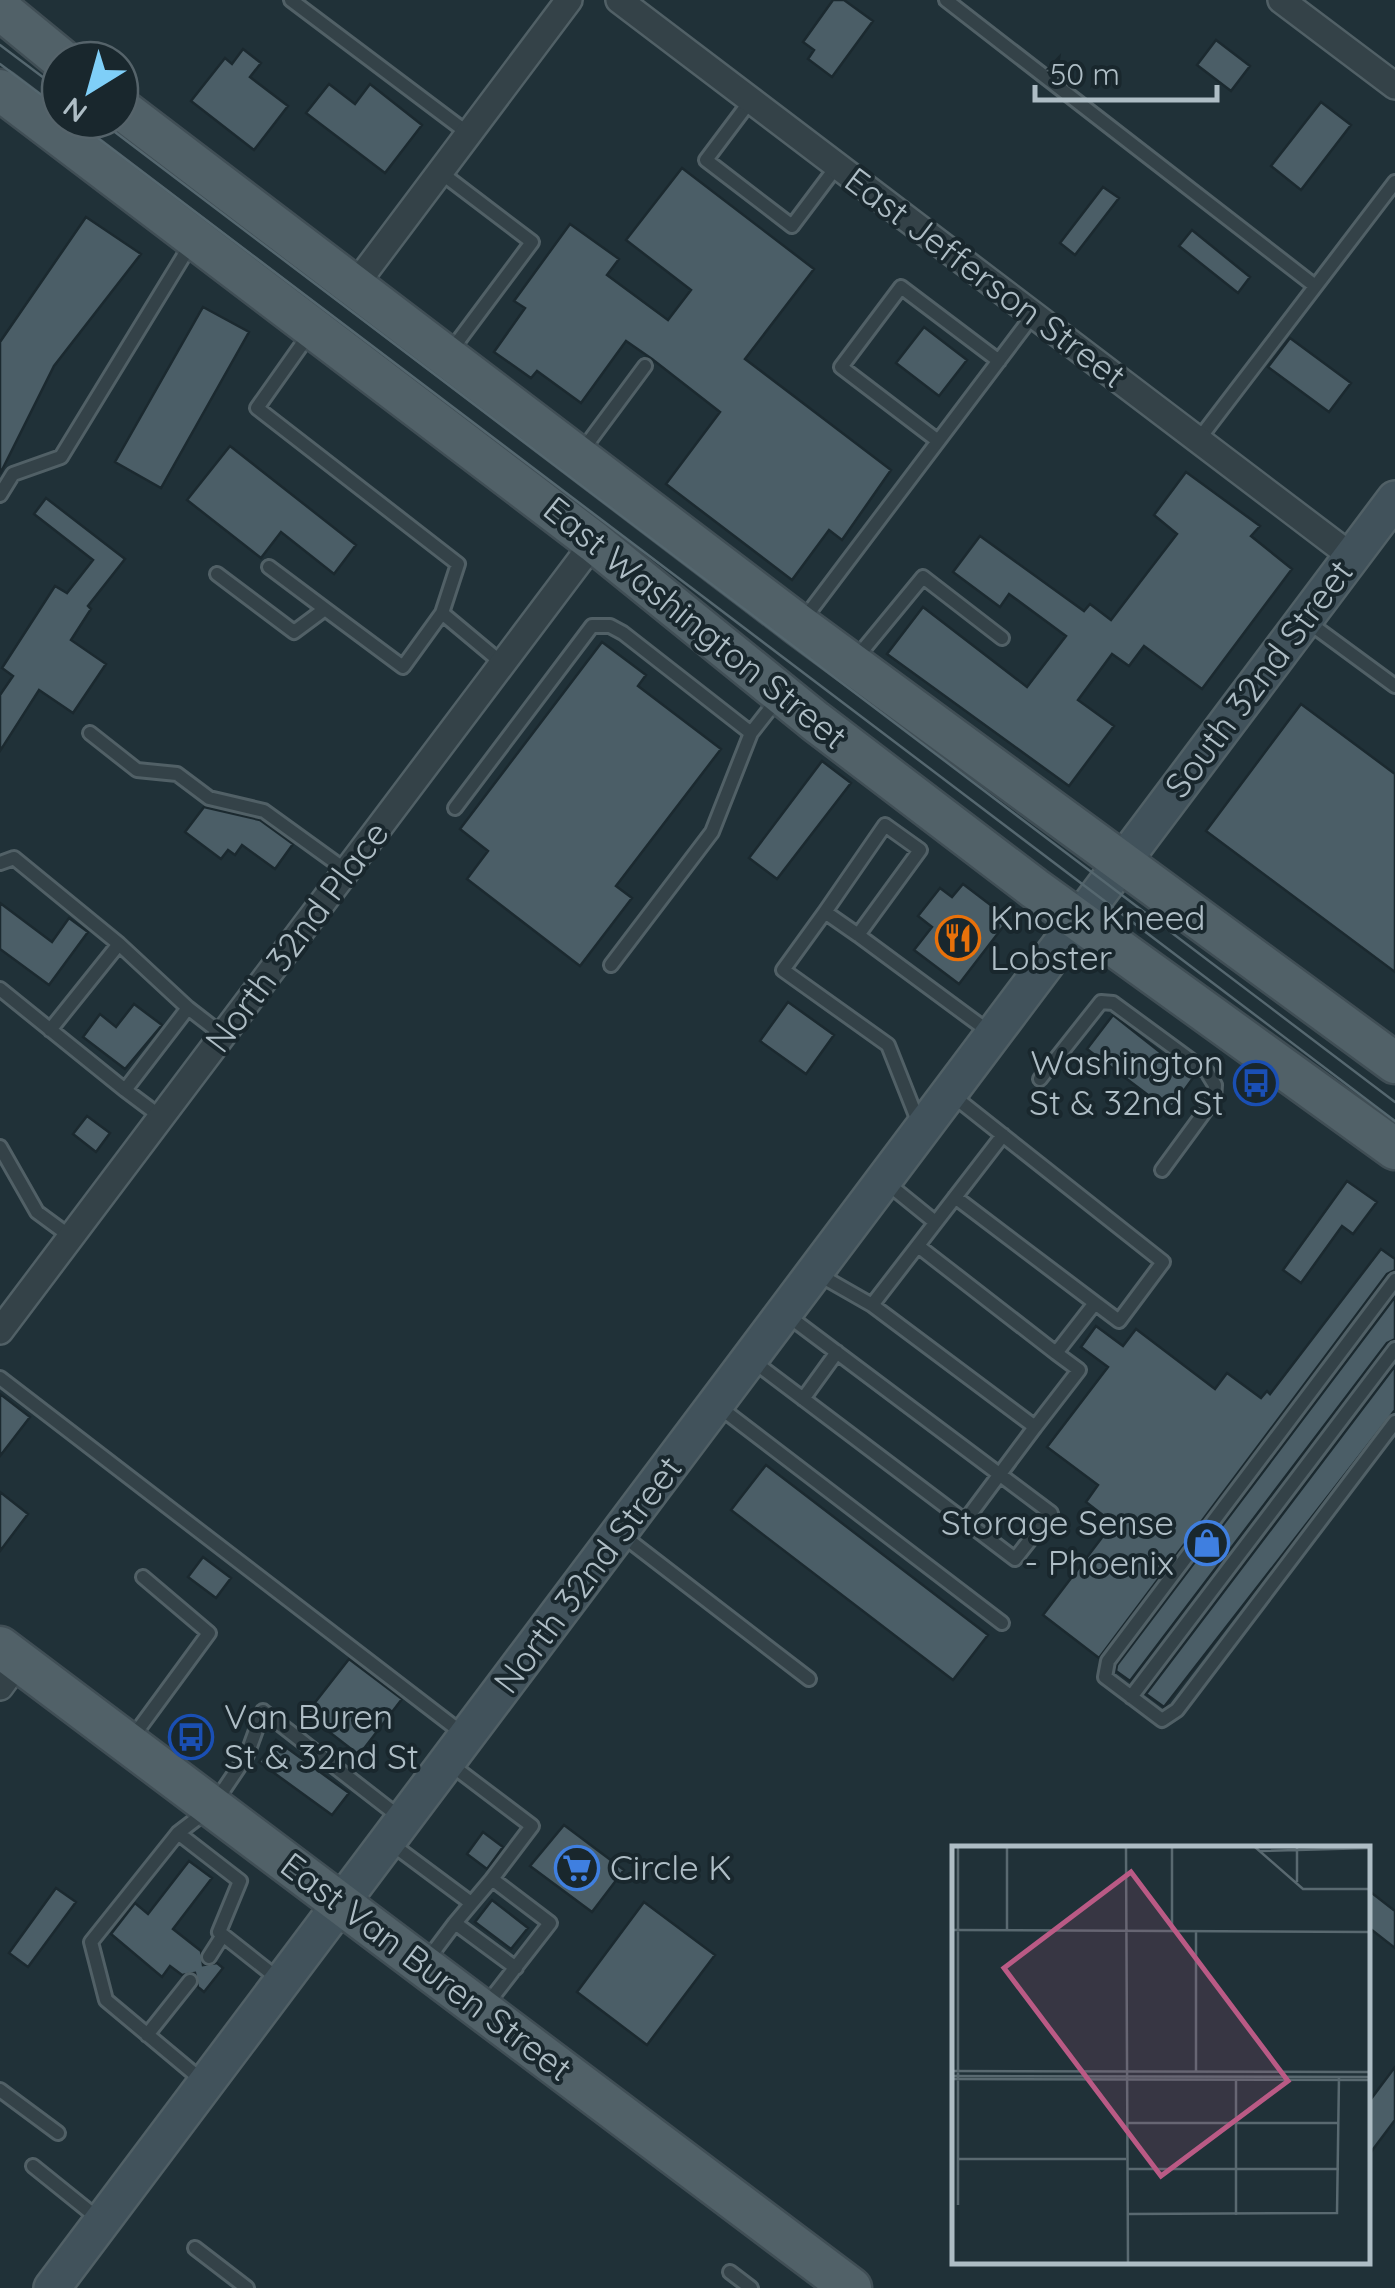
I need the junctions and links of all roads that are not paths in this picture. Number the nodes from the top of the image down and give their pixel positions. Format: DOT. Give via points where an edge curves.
graph roads {
  1 [pos="291,0"];
  2 [pos="568,0"];
  3 [pos="619,0"];
  4 [pos="946,0"];
  5 [pos="1282,0"];
  6 [pos="0,9"];
  7 [pos="40,42"];
  8 [pos="1395,86"];
  9 [pos="751,100"];
  10 [pos="4,101"];
  11 [pos="140,123"];
  12 [pos="468,134"];
  13 [pos="838,166"];
  14 [pos="440,172"];
  15 [pos="1395,182"];
  16 [pos="196,238"];
  17 [pos="1315,286"];
  18 [pos="353,288"];
  19 [pos="1034,314"];
  20 [pos="314,328"];
  21 [pos="445,358"];
  22 [pos="999,360"];
  23 [pos="645,366"];
  24 [pos="1198,440"];
  25 [pos="938,441"];
  26 [pos="578,456"];
  27 [pos="0,495"];
  28 [pos="1395,498"];
  29 [pos="594,542"];
  30 [pos="1352,556"];
  31 [pos="270,566"];
  32 [pos="217,574"];
  33 [pos="325,608"];
  34 [pos="442,614"];
  35 [pos="1304,619"];
  36 [pos="799,624"];
  37 [pos="1002,638"];
  38 [pos="503,664"];
  39 [pos="852,664"];
  40 [pos="1395,686"];
  41 [pos="782,694"];
  42 [pos="90,733"];
  43 [pos="751,733"];
  44 [pos="455,808"];
  45 [pos="1123,861"];
  46 [pos="0,863"];
  47 [pos="347,872"];
  48 [pos="825,912"];
  49 [pos="1080,920"];
  50 [pos="858,936"];
  51 [pos="119,944"];
  52 [pos="611,966"];
  53 [pos="0,989"];
  54 [pos="188,1008"];
  55 [pos="50,1030"];
  56 [pos="223,1035"];
  57 [pos="994,1036"];
  58 [pos="1395,1063"];
  59 [pos="1040,1079"];
  60 [pos="124,1090"];
  61 [pos="950,1094"];
  62 [pos="161,1117"];
  63 [pos="922,1131"];
  64 [pos="1003,1135"];
  65 [pos="0,1147"];
  66 [pos="1395,1149"];
  67 [pos="1162,1170"];
  68 [pos="884,1181"];
  69 [pos="955,1197"];
  70 [pos="936,1222"];
  71 [pos="71,1237"];
  72 [pos="918,1246"];
  73 [pos="816,1273"];
  74 [pos="1395,1280"];
  75 [pos="1095,1303"];
  76 [pos="872,1305"];
  77 [pos="785,1313"];
  78 [pos="0,1332"];
  79 [pos="1395,1349"];
  80 [pos="838,1352"];
  81 [pos="1056,1352"];
  82 [pos="751,1360"];
  83 [pos="0,1378"];
  84 [pos="803,1398"];
  85 [pos="716,1405"];
  86 [pos="1395,1422"];
  87 [pos="1036,1428"];
  88 [pos="1000,1474"];
  89 [pos="965,1520"];
  90 [pos="620,1533"];
  91 [pos="143,1577"];
  92 [pos="1002,1623"];
  93 [pos="6,1665"];
  94 [pos="809,1679"];
  95 [pos="1131,1697"];
  96 [pos="128,1744"];
  97 [pos="458,1750"];
  98 [pos="212,1808"];
  99 [pos="396,1831"];
  100 [pos="178,1833"];
  101 [pos="492,1878"];
  102 [pos="342,1904"];
  103 [pos="471,1904"];
  104 [pos="456,1923"];
  105 [pos="223,1936"];
  106 [pos="209,1957"];
  107 [pos="423,1966"];
  108 [pos="516,1968"];
  109 [pos="190,1982"];
  110 [pos="283,1982"];
  111 [pos="483,2010"];
  112 [pos="147,2035"];
  113 [pos="206,2084"];
  114 [pos="0,2090"];
  115 [pos="58,2132"];
  116 [pos="33,2166"];
  117 [pos="102,2222"];
  118 [pos="194,2248"];
  119 [pos="730,2272"];
  120 [pos="848,2287"];
  121 [pos="52,2288"];
  122 [pos="247,2288"];
  123 [pos="750,2288"];
  1 -- 12 [label="lane"];
  2 -- 12 [label="street"];
  3 -- 9 [label="street, East Jefferson Street"];
  4 -- 17 [label="lane"];
  5 -- 8 [label="street"];
  6 -- 7 [label="main road"];
  9 -- 13 [label="street, East Jefferson Street"];
  9 -- 13 [label="lane" via="706,160 792,226"];
  10 -- 16 [label="main road, East Washington Street"];
  11 -- 18 [label="main road, East Washington Street"];
  12 -- 14 [label="street"];
  13 -- 19 [label="street, East Jefferson Street"];
  14 -- 18 [label="street"];
  14 -- 21 [label="lane" via="532,242"];
  15 -- 17 [label="lane"];
  16 -- 20 [label="main road, East Washington Street"];
  16 -- 27 [label="lane" via="60,458 12,474"];
  17 -- 24 [label="lane"];
  18 -- 21 [label="main road, East Washington Street"];
  19 -- 22 [label="lane"];
  19 -- 24 [label="street, East Jefferson Street"];
  20 -- 29 [label="main road, East Washington Street"];
  20 -- 34 [label="lane" via="257,408 458,564"];
  21 -- 26 [label="main road, East Washington Street"];
  22 -- 25 [label="lane"];
  22 -- 25 [label="lane" via="901,287 841,367"];
  23 -- 26 [label="lane"];
  24 -- 30 [label="street, East Jefferson Street"];
  25 -- 36 [label="lane"];
  26 -- 36 [label="main road, East Washington Street"];
  28 -- 30 [label="main road, South 32nd Street"];
  29 -- 38 [label="street, North 32nd Place"];
  29 -- 41 [label="main road, East Washington Street"];
  30 -- 35 [label="main road, South 32nd Street"];
  31 -- 33 [label="lane"];
  32 -- 33 [label="lane" via="294,632"];
  33 -- 34 [label="lane" via="404,666"];
  34 -- 38 [label="lane"];
  35 -- 40 [label="lane"];
  35 -- 45 [label="main road, South 32nd Street"];
  36 -- 39 [label="main road, East Washington Street"];
  37 -- 39 [label="lane" via="922,577"];
  38 -- 47 [label="street, North 32nd Place"];
  39 -- 45 [label="main road, East Washington Street"];
  41 -- 43 [label="lane"];
  41 -- 49 [label="main road, East Washington Street"];
  42 -- 47 [label="lane" via="138,770 177,774 209,798 264,811"];
  43 -- 44 [label="lane" via="623,633 592,626"];
  43 -- 52 [label="lane" via="712,832"];
  45 -- 49 [label="main road, North 32nd Street"];
  45 -- 58 [label="main road, East Washington Street"];
  46 -- 51 [label="lane" via="14,858"];
  47 -- 56 [label="street, North 32nd Place"];
  48 -- 50 [label="lane"];
  48 -- 50 [label="lane" via="885,825 920,850"];
  48 -- 63 [label="lane" via="783,970 888,1044"];
  49 -- 57 [label="main road, North 32nd Street"];
  49 -- 66 [label="main road, East Washington Street"];
  50 -- 57 [label="lane"];
  51 -- 54 [label="lane"];
  51 -- 55 [label="lane"];
  53 -- 55 [label="lane"];
  54 -- 56 [label="lane"];
  54 -- 60 [label="lane"];
  55 -- 60 [label="lane"];
  56 -- 62 [label="street, North 32nd Place"];
  57 -- 61 [label="main road, North 32nd Street"];
  59 -- 67 [label="lane" via="1100,1002 1113,1003 1206,1072 1214,1099"];
  60 -- 62 [label="lane"];
  61 -- 63 [label="main road, North 32nd Street"];
  61 -- 64 [label="lane"];
  62 -- 71 [label="street, North 32nd Place"];
  63 -- 68 [label="main road, North 32nd Street"];
  64 -- 69 [label="lane"];
  64 -- 75 [label="lane" via="1164,1262 1119,1320"];
  65 -- 71 [label="lane" via="37,1212"];
  68 -- 70 [label="lane"];
  68 -- 73 [label="main road, North 32nd Street"];
  69 -- 70 [label="lane"];
  69 -- 75 [label="lane"];
  70 -- 72 [label="lane"];
  71 -- 78 [label="street, North 32nd Place"];
  72 -- 76 [label="lane"];
  72 -- 81 [label="lane"];
  73 -- 76 [label="lane"];
  73 -- 77 [label="main road, North 32nd Street"];
  74 -- 95 [label="lane" via="1108,1661 1105,1677"];
  75 -- 81 [label="lane"];
  76 -- 87 [label="lane"];
  77 -- 80 [label="lane"];
  77 -- 82 [label="main road, North 32nd Street"];
  79 -- 95 [label="lane"];
  80 -- 84 [label="lane"];
  80 -- 88 [label="lane"];
  81 -- 87 [label="lane" via="1079,1370"];
  82 -- 84 [label="lane"];
  82 -- 85 [label="main road, North 32nd Street"];
  83 -- 97 [label="lane"];
  84 -- 89 [label="lane"];
  85 -- 90 [label="main road, North 32nd Street"];
  85 -- 92 [label="lane"];
  86 -- 95 [label="lane" via="1177,1710 1162,1720"];
  87 -- 88 [label="lane"];
  88 -- 89 [label="lane"];
  88 -- 89 [label="lane" via="1050,1513 1015,1559"];
  90 -- 94 [label="lane"];
  90 -- 97 [label="main road, North 32nd Street"];
  91 -- 96 [label="lane" via="209,1633"];
  93 -- 96 [label="main road, East Van Buren Street"];
  96 -- 98 [label="main road, East Van Buren Street"];
  97 -- 99 [label="main road, North 32nd Street"];
  97 -- 101 [label="lane" via="532,1826"];
  98 -- 99 [label="lane" via="247,1756 263,1711"];
  98 -- 100 [label="lane"];
  98 -- 102 [label="main road, East Van Buren Street"];
  99 -- 102 [label="main road, North 32nd Street"];
  99 -- 103 [label="lane"];
  100 -- 105 [label="lane" via="240,1881 219,1932"];
  100 -- 112 [label="lane" via="92,1942 106,2000"];
  101 -- 103 [label="lane"];
  101 -- 108 [label="lane" via="550,1924"];
  102 -- 107 [label="main road, East Van Buren Street"];
  102 -- 110 [label="main road, North 32nd Street"];
  103 -- 104 [label="lane"];
  104 -- 107 [label="lane"];
  104 -- 108 [label="lane"];
  105 -- 106 [label="lane"];
  105 -- 110 [label="lane"];
  107 -- 111 [label="main road, East Van Buren Street"];
  108 -- 111 [label="lane"];
  109 -- 112 [label="lane"];
  110 -- 113 [label="main road, North 32nd Street"];
  111 -- 120 [label="main road, East Van Buren Street"];
  112 -- 113 [label="lane"];
  113 -- 117 [label="main road, North 32nd Street"];
  114 -- 115 [label="lane"];
  116 -- 117 [label="lane"];
  117 -- 121 [label="main road, North 32nd Street"];
  118 -- 122 [label="lane"];
  119 -- 123 [label="lane"];
}
